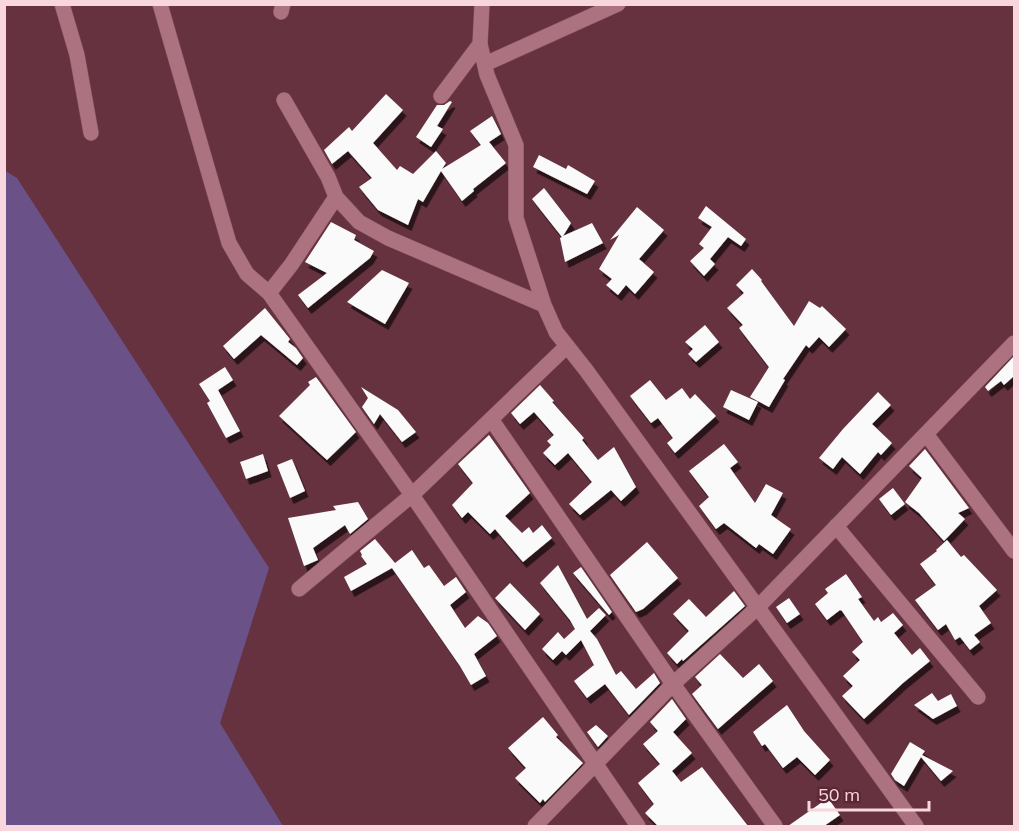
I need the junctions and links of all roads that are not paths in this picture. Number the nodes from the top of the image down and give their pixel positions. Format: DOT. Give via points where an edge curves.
graph roads {
  1 [pos="62,4"];
  2 [pos="160,4"];
  3 [pos="482,4"];
  4 [pos="618,4"];
  5 [pos="480,44"];
  6 [pos="485,64"];
  7 [pos="441,96"];
  8 [pos="284,100"];
  9 [pos="91,133"];
  10 [pos="336,197"];
  11 [pos="269,293"];
  12 [pos="544,305"];
  13 [pos="1014,342"];
  14 [pos="567,346"];
  15 [pos="491,419"];
  16 [pos="926,434"];
  17 [pos="412,495"];
  18 [pos="836,526"];
  19 [pos="1014,551"];
  20 [pos="299,589"];
  21 [pos="757,608"];
  22 [pos="673,684"];
  23 [pos="978,697"];
  24 [pos="595,766"];
  25 [pos="535,826"];
  26 [pos="638,826"];
  27 [pos="776,826"];
  28 [pos="916,826"];
  1 -- 9 [label="street" via="77,55"];
  2 -- 11 [label="street" via="229,243 246,274"];
  3 -- 5 [label="street"];
  4 -- 6 [label="street"];
  5 -- 6 [label="street"];
  5 -- 7 [label="street"];
  6 -- 12 [label="street" via="516,145 516,218"];
  8 -- 10 [label="street"];
  10 -- 11 [label="street"];
  10 -- 12 [label="street" via="359,222 388,238"];
  11 -- 17 [label="street"];
  12 -- 14 [label="street"];
  13 -- 16 [label="street"];
  14 -- 15 [label="street"];
  14 -- 21 [label="street"];
  15 -- 17 [label="street"];
  15 -- 22 [label="street"];
  16 -- 18 [label="street"];
  16 -- 19 [label="street"];
  17 -- 20 [label="street"];
  17 -- 24 [label="street"];
  18 -- 21 [label="street"];
  18 -- 23 [label="street"];
  21 -- 22 [label="street"];
  21 -- 28 [label="street"];
  22 -- 24 [label="street"];
  22 -- 27 [label="street"];
  24 -- 25 [label="street"];
  24 -- 26 [label="street"];
}
